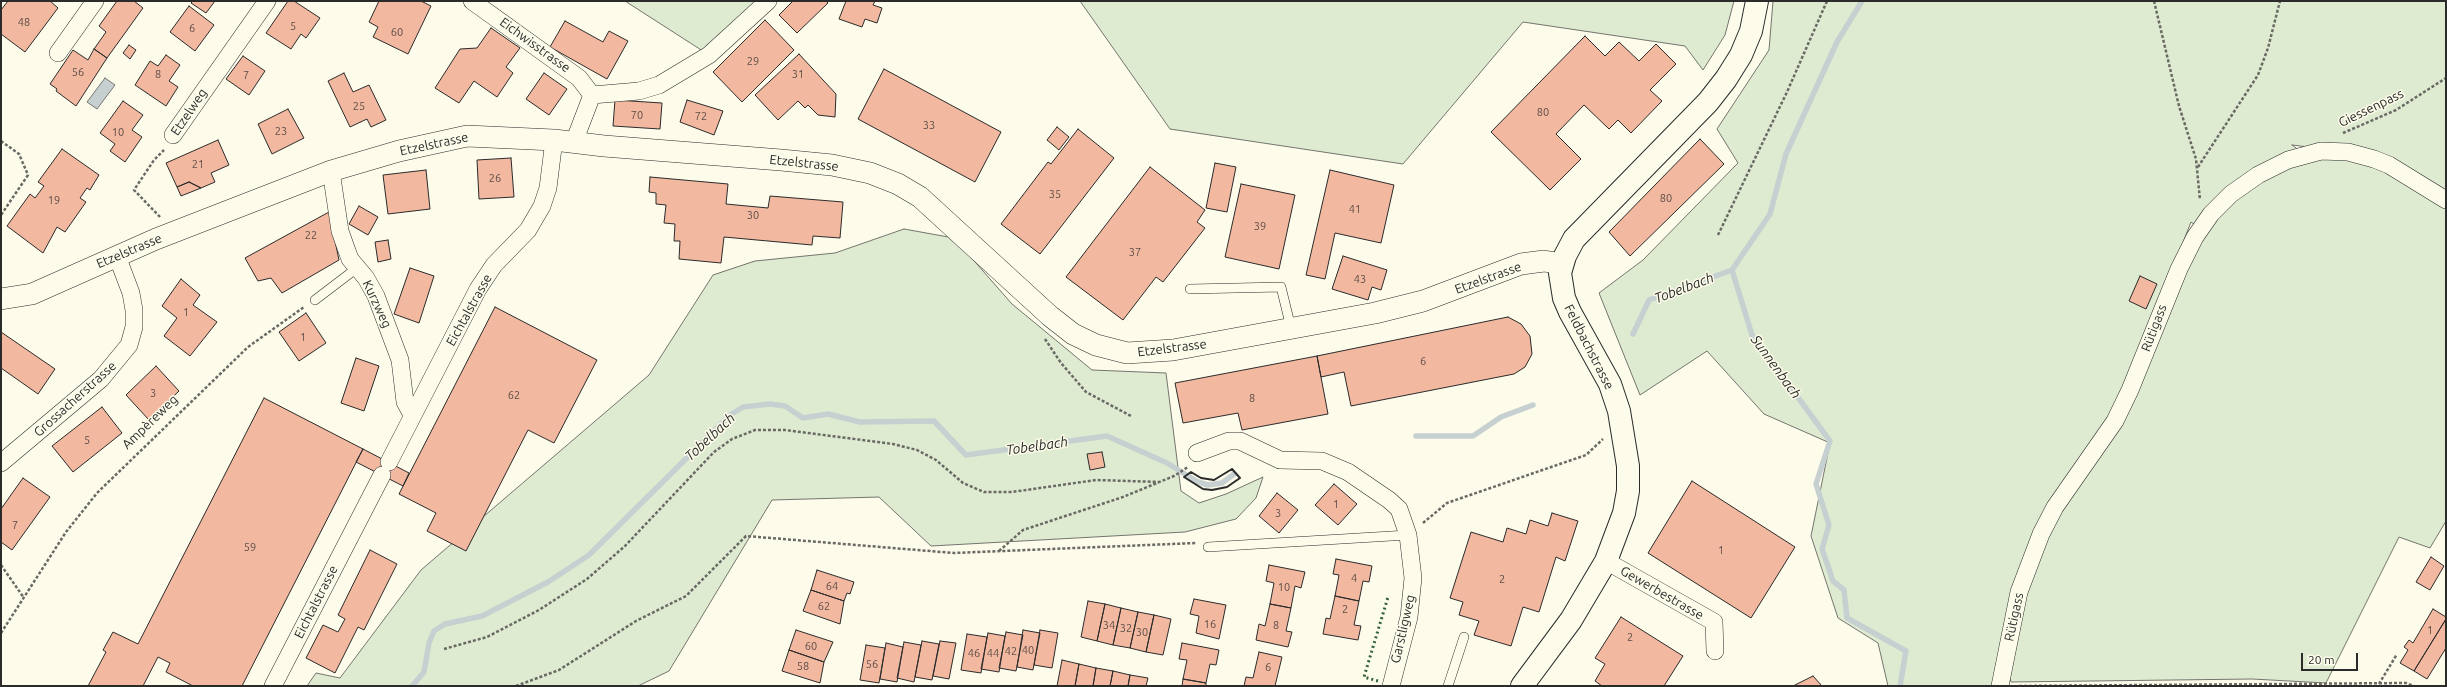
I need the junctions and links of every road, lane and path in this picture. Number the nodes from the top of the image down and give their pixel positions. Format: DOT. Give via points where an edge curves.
graph roads {
  1 [pos="95,1"];
  2 [pos="267,1"];
  3 [pos="472,1"];
  4 [pos="768,1"];
  5 [pos="1756,1"];
  6 [pos="1828,1"];
  7 [pos="2154,1"];
  8 [pos="2280,1"];
  9 [pos="58,53"];
  10 [pos="2446,78"];
  11 [pos="592,95"];
  12 [pos="172,135"];
  13 [pos="2337,136"];
  14 [pos="564,141"];
  15 [pos="1,142"];
  16 [pos="2198,167"];
  17 [pos="331,171"];
  18 [pos="2446,200"];
  19 [pos="1,215"];
  20 [pos="161,218"];
  21 [pos="2203,224"];
  22 [pos="1718,235"];
  23 [pos="117,256"];
  24 [pos="1562,264"];
  25 [pos="357,268"];
  26 [pos="1190,289"];
  27 [pos="1,299"];
  28 [pos="315,300"];
  29 [pos="1291,328"];
  30 [pos="1041,333"];
  31 [pos="412,415"];
  32 [pos="1131,416"];
  33 [pos="1606,435"];
  34 [pos="1193,460"];
  35 [pos="1,463"];
  36 [pos="1160,482"];
  37 [pos="1408,535"];
  38 [pos="1208,547"];
  39 [pos="999,551"];
  40 [pos="1606,561"];
  41 [pos="1,565"];
  42 [pos="24,598"];
  43 [pos="1,633"];
  44 [pos="1464,637"];
  45 [pos="444,649"];
  46 [pos="1715,651"];
  47 [pos="2397,654"];
  48 [pos="2379,684"];
  49 [pos="2404,685"];
  50 [pos="273,686"];
  51 [pos="516,686"];
  52 [pos="1391,686"];
  53 [pos="1448,686"];
  54 [pos="1522,686"];
  55 [pos="2000,686"];
  56 [pos="2414,686"];
  1 -- 9 [label="street"];
  2 -- 12 [label="street, Etzelweg"];
  3 -- 11 [label="street, Eichwisstrasse" via="579,78"];
  4 -- 11 [label="street" via="709,55 660,85 639,91"];
  5 -- 24 [label="main road, Feldbachstrasse" via="1748,37 1741,55 1726,79 1708,102 1574,239"];
  6 -- 22 [label="path"];
  7 -- 16 [label="path" via="2179,106"];
  8 -- 16 [label="path" via="2258,75"];
  10 -- 13 [label="path, Giessenpass" via="2396,110"];
  11 -- 14 [label="street"];
  12 -- 20 [label="path, Etzelweg" via="168,147 160,152 134,190"];
  14 -- 17 [label="street, Etzelstrasse" via="467,136 399,151"];
  14 -- 29 [label="street, Etzelstrasse" via="832,165 870,173 891,181 908,189 925,202 1073,334 1112,350 1145,354"];
  14 -- 31 [label="street, Eichtalstrasse" via="542,206 528,230 494,265 478,289"];
  15 -- 19 [label="path" via="19,154 28,175"];
  16 -- 21 [label="path"];
  17 -- 23 [label="street, Etzelstrasse"];
  17 -- 25 [label="street, Kurzweg" via="340,231 348,254"];
  18 -- 21 [label="street, Rütigass" via="2389,165 2374,159 2348,152 2321,151 2288,160 2258,175 2231,194"];
  21 -- 55 [label="street, Rütigass" via="2166,298 2115,421 2063,496 2041,534 2019,592"];
  23 -- 27 [label="street, Etzelstrasse" via="32,294"];
  23 -- 35 [label="street, Grossacherstrasse" via="131,293 134,310 134,328 129,345 101,379"];
  24 -- 29 [label="street, Etzelstrasse" via="1544,261 1521,264 1423,301 1375,313"];
  24 -- 40 [label="main road, Feldbachstrasse" via="1561,283 1564,298 1610,384 1625,438 1628,492 1624,513"];
  25 -- 28 [label="lane"];
  25 -- 31 [label="street, Kurzweg" via="372,288 400,360 405,402"];
  26 -- 29 [label="lane" via="1282,287"];
  28 -- 42 [label="path, Ampèreweg" via="256,340 124,465 76,518"];
  30 -- 32 [label="path" via="1061,363 1086,392"];
  31 -- 50 [label="street, Eichtalstrasse"];
  33 -- 37 [label="path" via="1586,455 1447,503"];
  34 -- 36 [label="path" via="1174,476"];
  34 -- 37 [label="street, Garstligweg" via="1229,441 1240,441 1280,460 1322,461 1348,472 1389,500 1403,515"];
  36 -- 39 [label="path" via="1023,530"];
  36 -- 45 [label="path" via="1096,480 1012,492 984,492 963,483 936,460 918,450 893,444 785,430 755,430 732,439 714,452 625,546 587,579 539,610 486,637"];
  37 -- 38 [label="lane"];
  37 -- 52 [label="street, Garstligweg" via="1413,565 1412,592 1409,617"];
  38 -- 39 [label="path" via="1190,542"];
  39 -- 51 [label="path" via="948,553 746,536 686,596 636,621 559,670"];
  40 -- 46 [label="street, Gewerbestrasse" via="1714,622"];
  40 -- 54 [label="main road, Feldbachstrasse" via="1571,620"];
  41 -- 42 [label="path"];
  42 -- 43 [label="path, Ampèreweg"];
  44 -- 53 [label="lane"];
  47 -- 48 [label="path"];
  48 -- 49 [label="path"];
  48 -- 55 [label="path"];
  49 -- 56 [label="path"];
}
